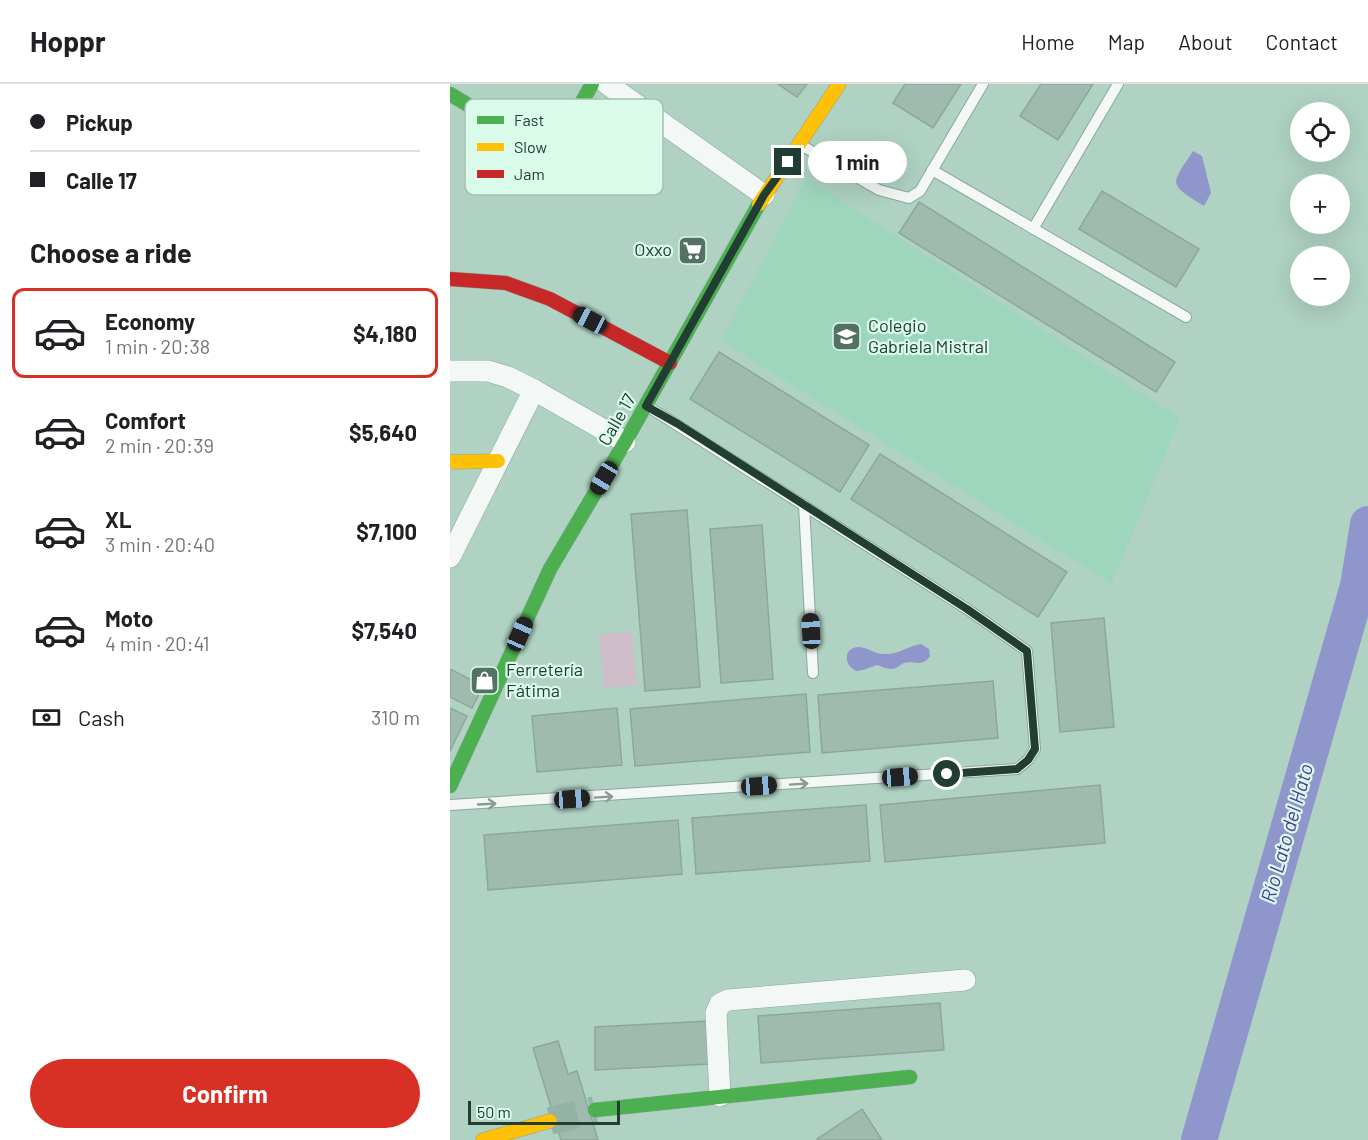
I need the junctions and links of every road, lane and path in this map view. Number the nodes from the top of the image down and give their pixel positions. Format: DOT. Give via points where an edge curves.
graph roads {
  1 [pos="592,84"];
  2 [pos="607,84"];
  3 [pos="839,84"];
  4 [pos="983,84"];
  5 [pos="1118,84"];
  6 [pos="450,94"];
  7 [pos="584,99"];
  8 [pos="628,99"];
  9 [pos="465,103"];
  10 [pos="663,124"];
  11 [pos="800,145"];
  12 [pos="932,171"];
  13 [pos="764,195"];
  14 [pos="1033,229"];
  15 [pos="450,279"];
  16 [pos="1186,317"];
  17 [pos="670,363"];
  18 [pos="450,371"];
  19 [pos="534,390"];
  20 [pos="646,406"];
  21 [pos="625,442"];
  22 [pos="498,461"];
  23 [pos="450,462"];
  24 [pos="804,504"];
  25 [pos="451,553"];
  26 [pos="813,673"];
  27 [pos="450,786"];
  28 [pos="450,805"];
  29 [pos="965,980"];
  30 [pos="910,1077"];
  31 [pos="720,1096"];
  32 [pos="595,1110"];
  33 [pos="550,1121"];
  34 [pos="483,1140"];
  1 -- 7 [label="street"];
  2 -- 8 [label="street"];
  3 -- 11 [label="street, Calle 17"];
  4 -- 12 [label="lane"];
  5 -- 14 [label="lane"];
  6 -- 9 [label="street"];
  10 -- 13 [label="street"];
  11 -- 12 [label="lane" via="879,190 909,198 920,191"];
  11 -- 13 [label="street, Calle 17"];
  12 -- 14 [label="lane"];
  13 -- 17 [label="street, Calle 17"];
  14 -- 16 [label="lane"];
  15 -- 17 [label="street" via="506,283 550,299"];
  17 -- 20 [label="street, Calle 17"];
  18 -- 19 [label="street" via="488,371"];
  19 -- 21 [label="street"];
  19 -- 22 [label="street"];
  20 -- 21 [label="street, Calle 17"];
  20 -- 24 [label="lane"];
  21 -- 27 [label="street, Calle 17" via="550,569"];
  22 -- 23 [label="street"];
  22 -- 25 [label="street"];
  24 -- 26 [label="lane"];
  28 -- 24 [label="lane, one-way" via="1017,769 1028,760 1035,749 1027,651"];
  29 -- 31 [label="street" via="728,1000 720,1004 716,1013"];
  30 -- 31 [label="street"];
  31 -- 32 [label="street"];
  33 -- 34 [label="street"];
}
